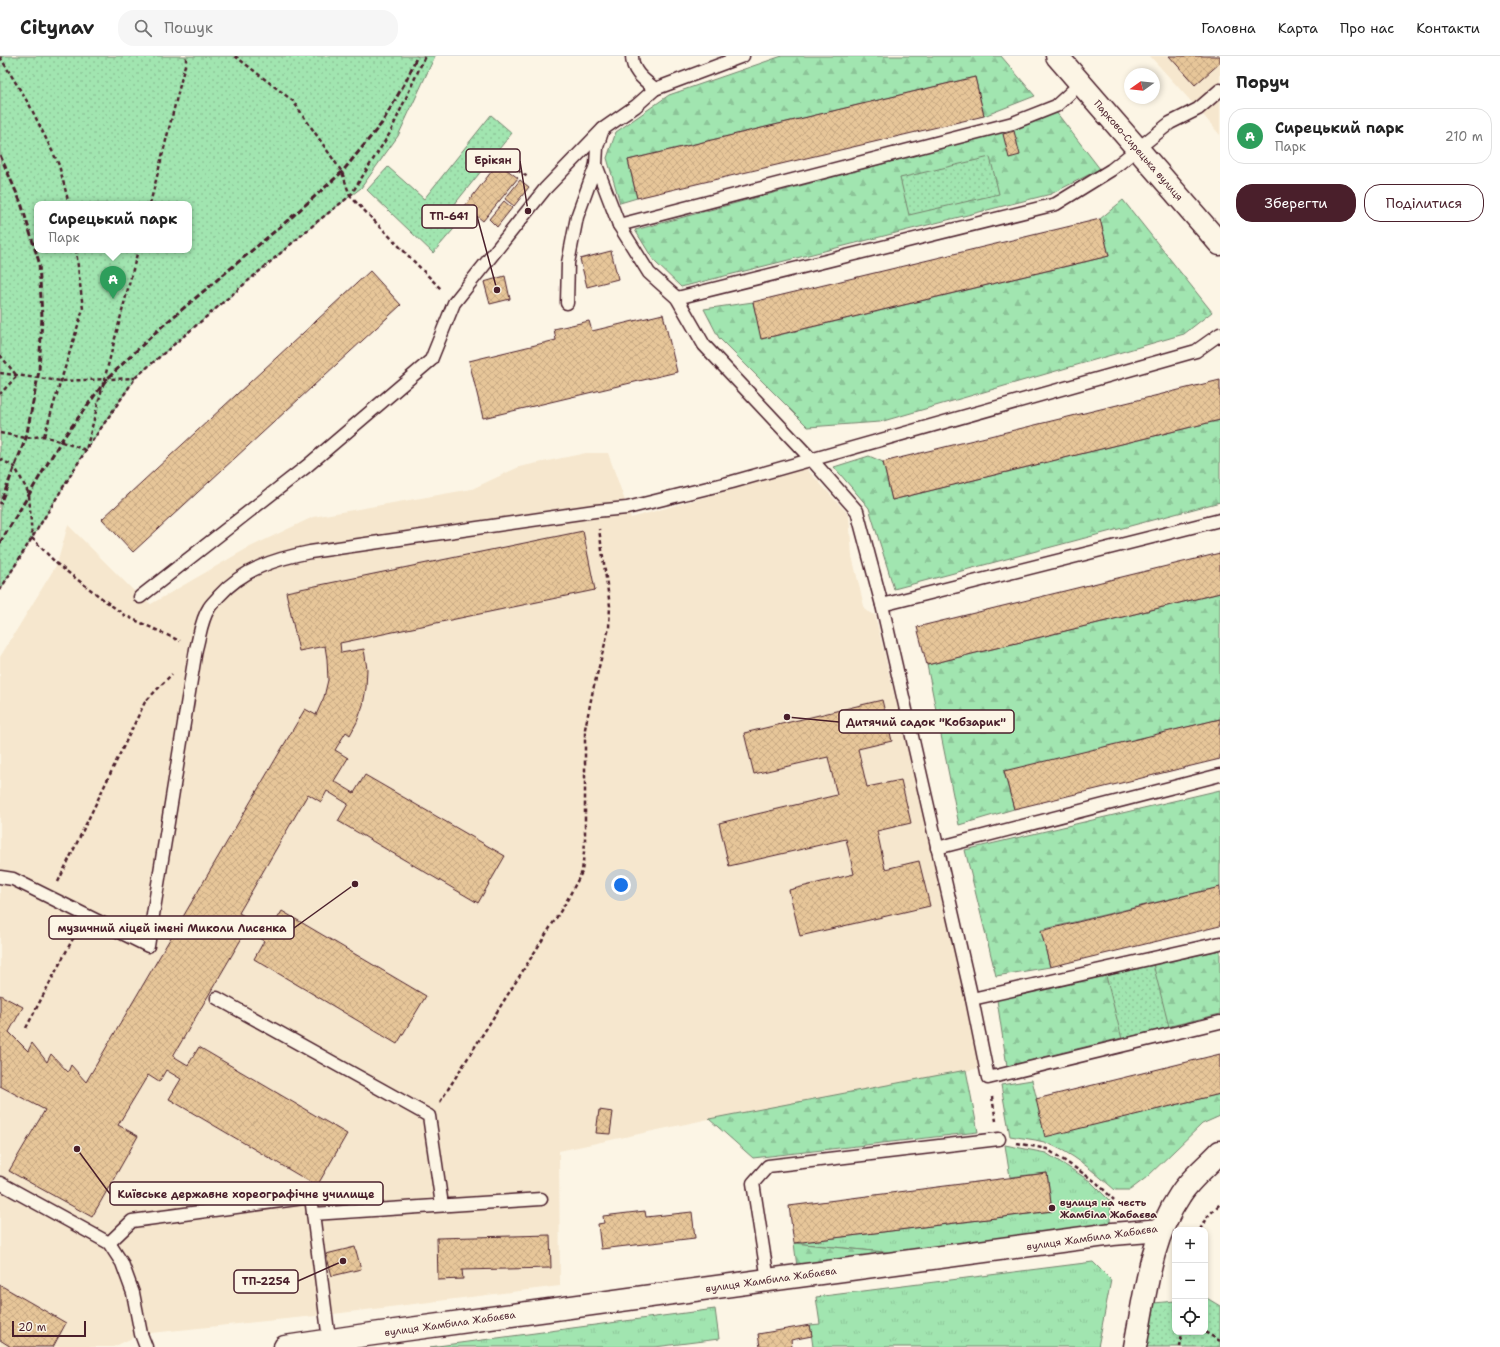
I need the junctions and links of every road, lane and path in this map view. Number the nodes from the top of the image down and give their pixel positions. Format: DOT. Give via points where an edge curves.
graph roads {
  1 [pos="0,56"];
  2 [pos="186,56"];
  3 [pos="235,56"];
  4 [pos="425,56"];
  5 [pos="632,56"];
  6 [pos="743,56"];
  7 [pos="1057,56"];
  8 [pos="1081,83"];
  9 [pos="655,89"];
  10 [pos="1220,90"];
  11 [pos="603,129"];
  12 [pos="1138,148"];
  13 [pos="596,165"];
  14 [pos="507,169"];
  15 [pos="545,189"];
  16 [pos="350,196"];
  17 [pos="68,201"];
  18 [pos="151,201"];
  19 [pos="619,225"];
  20 [pos="1220,244"];
  21 [pos="76,253"];
  22 [pos="137,253"];
  23 [pos="677,298"];
  24 [pos="454,302"];
  25 [pos="566,303"];
  26 [pos="1220,334"];
  27 [pos="0,355"];
  28 [pos="0,373"];
  29 [pos="17,376"];
  30 [pos="136,378"];
  31 [pos="106,380"];
  32 [pos="61,381"];
  33 [pos="0,394"];
  34 [pos="0,433"];
  35 [pos="44,436"];
  36 [pos="86,450"];
  37 [pos="0,459"];
  38 [pos="811,459"];
  39 [pos="595,511"];
  40 [pos="1220,520"];
  41 [pos="32,538"];
  42 [pos="0,590"];
  43 [pos="140,597"];
  44 [pos="882,605"];
  45 [pos="196,649"];
  46 [pos="1220,775"];
  47 [pos="937,848"];
  48 [pos="0,878"];
  49 [pos="50,897"];
  50 [pos="85,915"];
  51 [pos="1220,943"];
  52 [pos="216,998"];
  53 [pos="972,999"];
  54 [pos="1220,1022"];
  55 [pos="26,1028"];
  56 [pos="988,1078"];
  57 [pos="429,1116"];
  58 [pos="999,1139"];
  59 [pos="1220,1152"];
  60 [pos="0,1183"];
  61 [pos="541,1199"];
  62 [pos="1114,1200"];
  63 [pos="1220,1204"];
  64 [pos="442,1205"];
  65 [pos="313,1214"];
  66 [pos="1202,1227"];
  67 [pos="1161,1230"];
  68 [pos="108,1243"];
  69 [pos="768,1280"];
  70 [pos="1208,1334"];
  71 [pos="1182,1335"];
  72 [pos="329,1340"];
  73 [pos="1220,1341"];
  74 [pos="146,1347"];
  75 [pos="285,1347"];
  76 [pos="1135,1347"];
  77 [pos="1180,1347"];
  1 -- 17 [label="path" via="30,106 59,165"];
  2 -- 18 [label="path"];
  3 -- 16 [label="path" via="293,101 342,172"];
  4 -- 16 [label="path" via="390,133"];
  5 -- 9 [label="lane" via="634,69"];
  6 -- 9 [label="lane"];
  7 -- 8 [label="street, Парково-Сирецька вулиця"];
  8 -- 12 [label="street, Парково-Сирецька вулиця"];
  8 -- 19 [label="lane" via="1056,106 1013,123"];
  9 -- 11 [label="lane"];
  10 -- 12 [label="lane" via="1198,109 1170,124"];
  11 -- 13 [label="lane" via="597,147"];
  11 -- 15 [label="lane"];
  12 -- 20 [label="street, Парково-Сирецька вулиця"];
  12 -- 23 [label="lane" via="1111,170 1056,204"];
  13 -- 19 [label="lane"];
  13 -- 25 [label="lane" via="577,217 568,263"];
  14 -- 15 [label="path" via="510,165"];
  15 -- 24 [label="lane"];
  16 -- 24 [label="path"];
  16 -- 30 [label="path"];
  19 -- 23 [label="lane" via="649,273"];
  21 -- 32 [label="path" via="83,309"];
  22 -- 31 [label="path"];
  23 -- 38 [label="lane" via="704,345"];
  24 -- 43 [label="lane" via="431,360 308,466"];
  26 -- 38 [label="lane" via="1196,351"];
  27 -- 29 [label="path"];
  28 -- 29 [label="path"];
  29 -- 32 [label="path"];
  29 -- 33 [label="path"];
  30 -- 31 [label="path"];
  30 -- 36 [label="path"];
  31 -- 32 [label="path"];
  31 -- 36 [label="path"];
  32 -- 35 [label="path"];
  34 -- 35 [label="path" via="26,438"];
  35 -- 36 [label="path"];
  36 -- 41 [label="path"];
  37 -- 41 [label="path" via="16,467 29,494"];
  38 -- 39 [label="lane" via="634,506"];
  38 -- 44 [label="lane" via="857,511"];
  39 -- 45 [label="lane" via="310,552 256,567 229,585 209,608 203,620"];
  39 -- 57 [label="path" via="610,606 609,628 592,690 585,729 585,842 582,872 565,904"];
  40 -- 44 [label="lane"];
  41 -- 42 [label="path"];
  41 -- 45 [label="path" via="57,564 124,615"];
  44 -- 47 [label="lane"];
  45 -- 49 [label="path" via="145,702"];
  45 -- 50 [label="lane" via="148,946"];
  46 -- 47 [label="lane"];
  47 -- 53 [label="lane"];
  48 -- 49 [label="lane" via="13,879"];
  49 -- 50 [label="lane"];
  50 -- 55 [label="path"];
  51 -- 53 [label="lane"];
  52 -- 57 [label="lane"];
  53 -- 56 [label="lane"];
  54 -- 56 [label="lane"];
  56 -- 58 [label="path"];
  57 -- 64 [label="lane"];
  58 -- 62 [label="path" via="1047,1149 1096,1182"];
  58 -- 69 [label="lane" via="768,1166 753,1183"];
  59 -- 67 [label="street, вулиця Жамбила Жабаєва" via="1180,1194"];
  60 -- 68 [label="lane"];
  61 -- 64 [label="lane"];
  63 -- 66 [label="path" via="1206,1218"];
  64 -- 65 [label="lane"];
  65 -- 68 [label="lane" via="311,1197 132,1221"];
  65 -- 72 [label="lane"];
  67 -- 69 [label="street, вулиця Жамбила Жабаєва" via="1113,1234"];
  67 -- 76 [label="street"];
  68 -- 74 [label="lane" via="122,1262 133,1293"];
  69 -- 72 [label="street, вулиця Жамбила Жабаєва"];
  70 -- 73 [label="path"];
  71 -- 77 [label="path"];
  72 -- 75 [label="street, вулиця Жамбила Жабаєва"];
}
